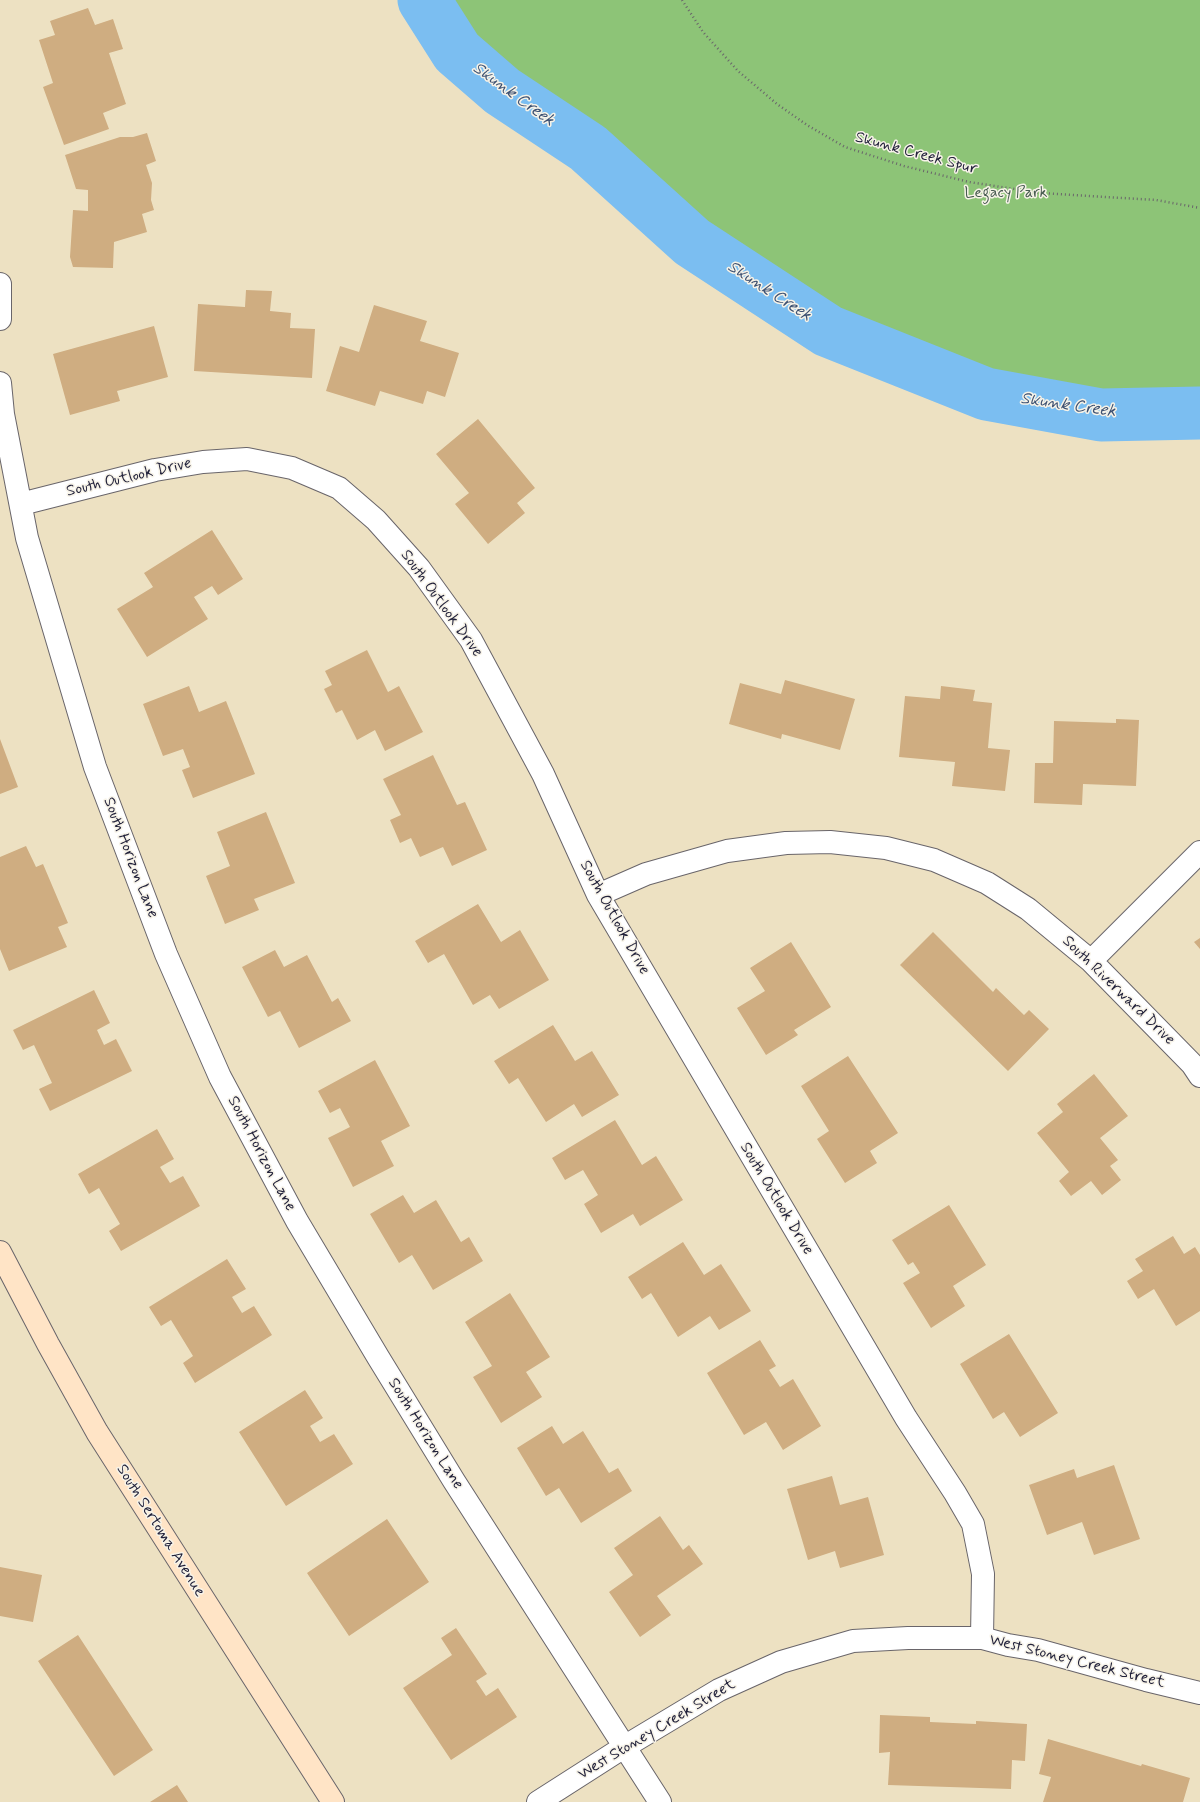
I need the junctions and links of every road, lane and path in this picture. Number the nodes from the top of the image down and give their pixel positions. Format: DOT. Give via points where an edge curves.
graph roads {
  1 [pos="682,0"];
  2 [pos="1200,208"];
  3 [pos="0,284"];
  4 [pos="0,319"];
  5 [pos="0,383"];
  6 [pos="21,504"];
  7 [pos="1200,852"];
  8 [pos="598,895"];
  9 [pos="1091,961"];
  10 [pos="1200,1076"];
  11 [pos="0,1252"];
  12 [pos="982,1638"];
  13 [pos="1200,1693"];
  14 [pos="624,1747"];
  15 [pos="333,1802"];
  16 [pos="538,1802"];
  17 [pos="660,1802"];
  1 -- 2 [label="path, Skunk Creek Spur" via="704,32 738,71 807,125 845,147 904,166 968,182 1040,193 1156,200"];
  3 -- 4 [label="street"];
  5 -- 6 [label="street, South Horizon Lane" via="3,414"];
  6 -- 8 [label="street, South Outlook Drive" via="154,470 203,462 247,459 292,468 339,488 376,520 419,568 471,640 543,774"];
  6 -- 14 [label="street, South Horizon Lane" via="27,538 95,767 166,954 220,1077 297,1221 378,1357"];
  7 -- 9 [label="street"];
  8 -- 9 [label="street, South Riverward Drive" via="646,874 727,851 793,843 830,842 886,848 934,860 987,883 1028,909"];
  8 -- 12 [label="street, South Outlook Drive" via="902,1411 973,1524 983,1574"];
  9 -- 10 [label="street, South Riverward Drive" via="1192,1064"];
  11 -- 15 [label="main road, South Sertoma Avenue" via="97,1432"];
  12 -- 13 [label="street, West Stoney Creek Street" via="1038,1650"];
  12 -- 14 [label="street, West Stoney Creek Street" via="853,1641 781,1662 718,1690"];
  14 -- 16 [label="street, West Stoney Creek Street"];
  14 -- 17 [label="street, South Horizon Lane"];
}
